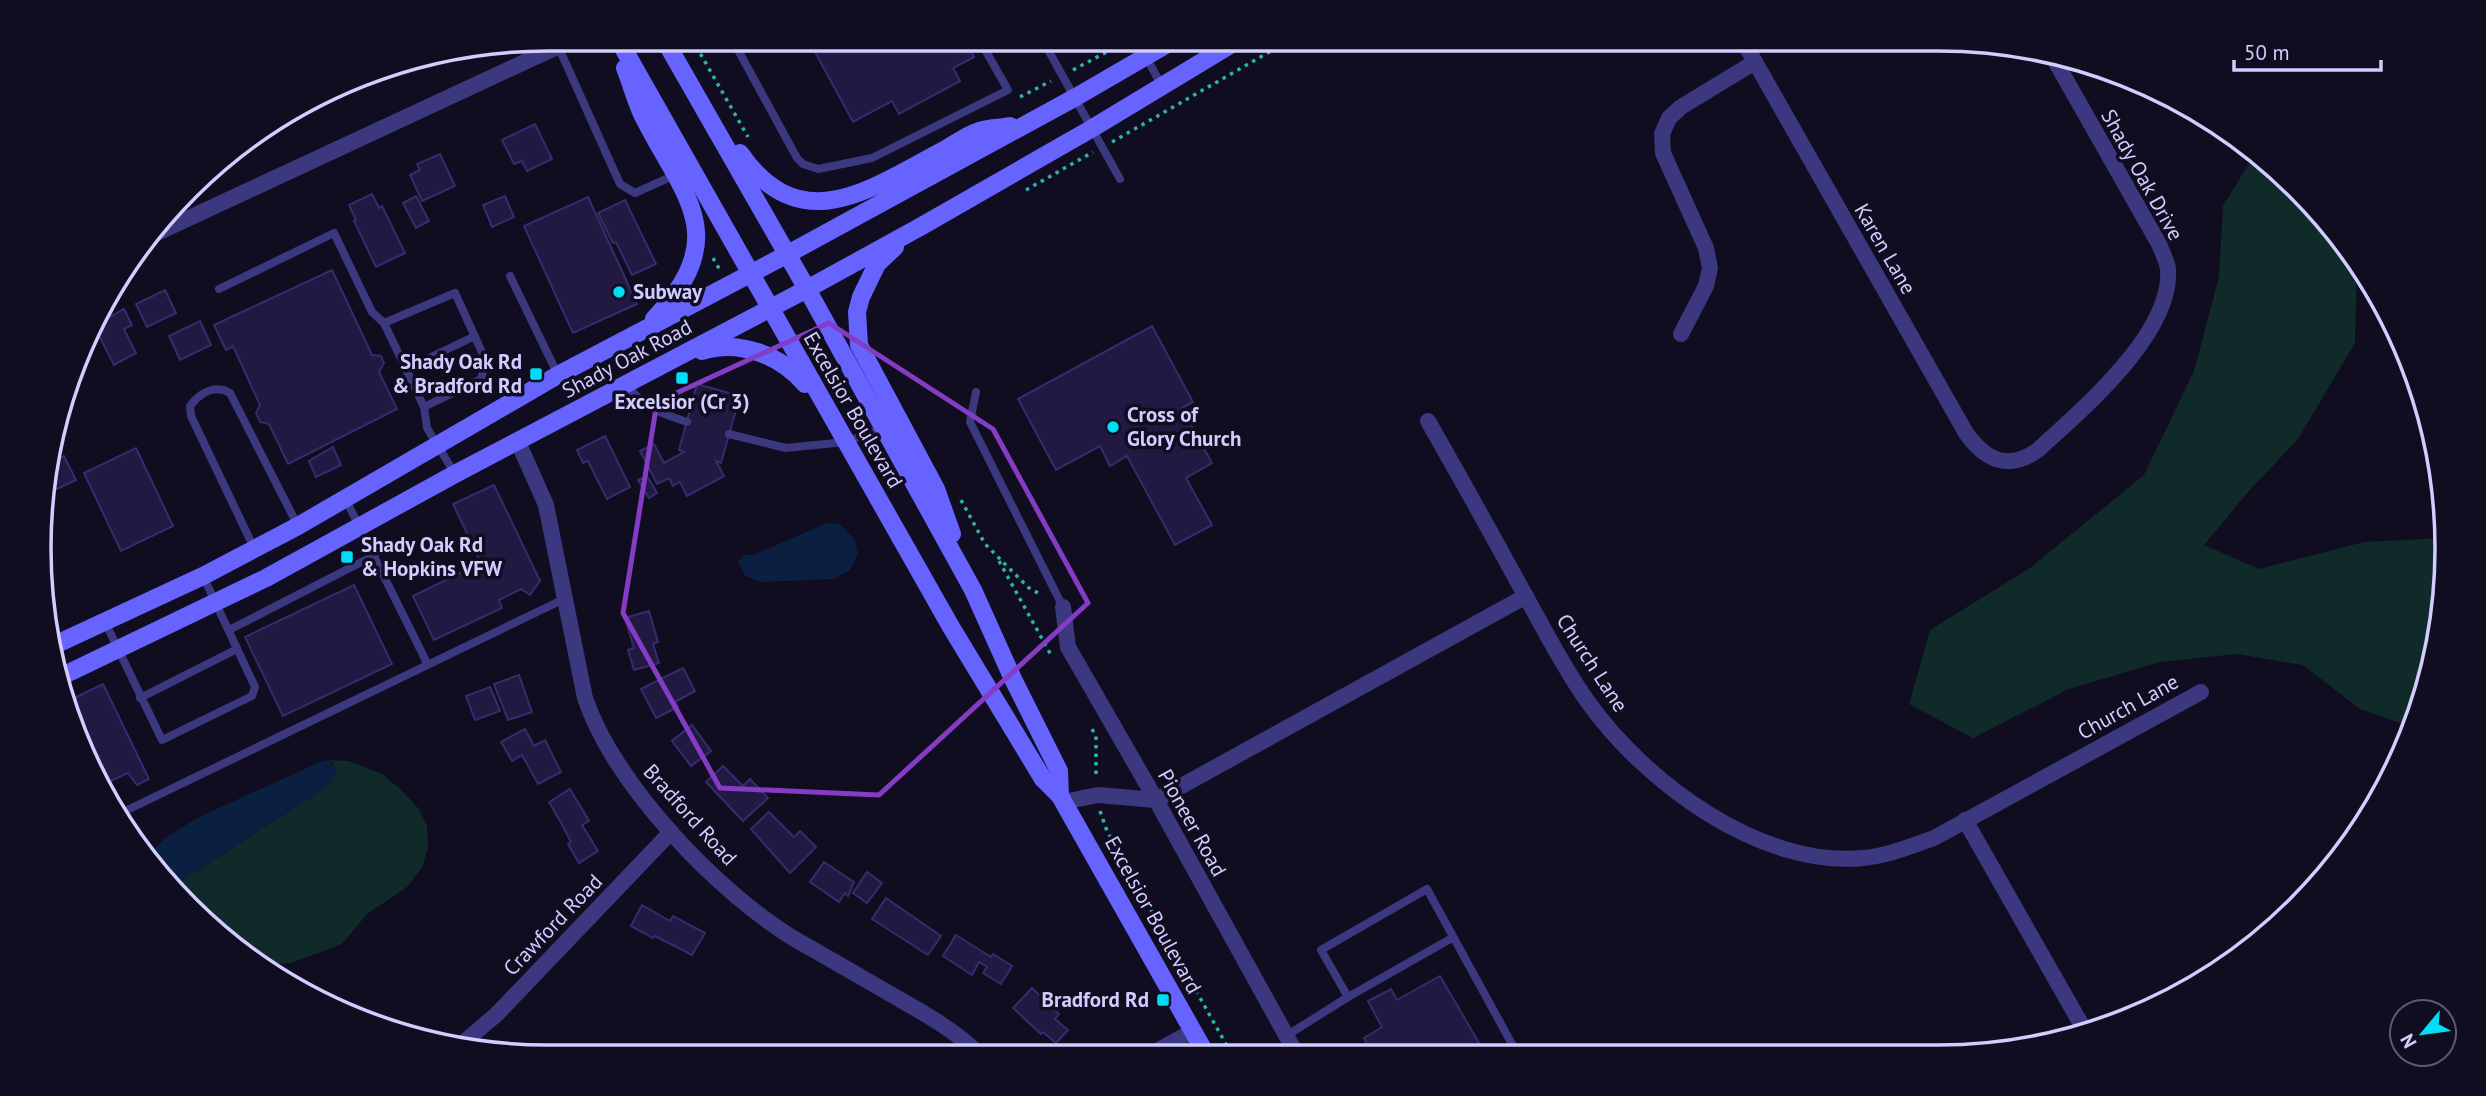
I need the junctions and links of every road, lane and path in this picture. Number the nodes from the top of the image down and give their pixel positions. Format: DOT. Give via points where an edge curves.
graph roads {
  1 [pos="547,51"];
  2 [pos="560,51"];
  3 [pos="620,51"];
  4 [pos="671,51"];
  5 [pos="699,51"];
  6 [pos="739,51"];
  7 [pos="986,51"];
  8 [pos="1049,51"];
  9 [pos="1109,51"];
  10 [pos="1142,51"];
  11 [pos="1155,51"];
  12 [pos="1219,51"];
  13 [pos="1269,51"];
  14 [pos="1749,51"];
  15 [pos="1146,57"];
  16 [pos="676,60"];
  17 [pos="1755,62"];
  18 [pos="2058,66"];
  19 [pos="1063,75"];
  20 [pos="1162,86"];
  21 [pos="1076,97"];
  22 [pos="1018,98"];
  23 [pos="1024,124"];
  24 [pos="1093,127"];
  25 [pos="752,144"];
  26 [pos="1103,147"];
  27 [pos="683,171"];
  28 [pos="1120,179"];
  29 [pos="1016,195"];
  30 [pos="168,227"];
  31 [pos="920,227"];
  32 [pos="721,254"];
  33 [pos="786,255"];
  34 [pos="713,258"];
  35 [pos="706,260"];
  36 [pos="722,274"];
  37 [pos="750,274"];
  38 [pos="510,276"];
  39 [pos="219,289"];
  40 [pos="807,289"];
  41 [pos="769,308"];
  42 [pos="384,323"];
  43 [pos="646,327"];
  44 [pos="1681,334"];
  45 [pos="475,336"];
  46 [pos="675,359"];
  47 [pos="406,369"];
  48 [pos="558,375"];
  49 [pos="626,384"];
  50 [pos="976,392"];
  51 [pos="825,407"];
  52 [pos="424,408"];
  53 [pos="1428,421"];
  54 [pos="687,422"];
  55 [pos="884,428"];
  56 [pos="729,434"];
  57 [pos="518,442"];
  58 [pos="845,442"];
  59 [pos="436,445"];
  60 [pos="2008,463"];
  61 [pos="455,474"];
  62 [pos="959,495"];
  63 [pos="345,500"];
  64 [pos="298,526"];
  65 [pos="359,526"];
  66 [pos="255,549"];
  67 [pos="375,555"];
  68 [pos="203,576"];
  69 [pos="973,590"];
  70 [pos="1525,596"];
  71 [pos="564,599"];
  72 [pos="216,603"];
  73 [pos="1063,607"];
  74 [pos="105,622"];
  75 [pos="229,630"];
  76 [pos="60,643"];
  77 [pos="237,649"];
  78 [pos="117,651"];
  79 [pos="427,663"];
  80 [pos="67,674"];
  81 [pos="2201,692"];
  82 [pos="140,698"];
  83 [pos="1062,799"];
  84 [pos="1156,800"];
  85 [pos="126,811"];
  86 [pos="1965,820"];
  87 [pos="671,832"];
  88 [pos="1452,937"];
  89 [pos="1348,997"];
  90 [pos="2081,1024"];
  91 [pos="1193,1031"];
  92 [pos="1286,1036"];
  93 [pos="468,1039"];
  94 [pos="969,1045"];
  95 [pos="1168,1045"];
  96 [pos="1201,1045"];
  97 [pos="1291,1045"];
  98 [pos="1512,1045"];
  1 -- 30 [label="street"];
  2 -- 27 [label="lane" via="620,184 635,193"];
  3 -- 27 [label="main road" via="641,112"];
  4 -- 16 [label="main road, Excelsior Boulevard"];
  5 -- 25 [label="path"];
  6 -- 7 [label="lane" via="797,158 818,169 872,158 1008,90"];
  8 -- 19 [label="lane"];
  9 -- 19 [label="path"];
  10 -- 15 [label="lane"];
  11 -- 15 [label="main road, Shady Oak Road"];
  12 -- 20 [label="main road, Shady Oak Road"];
  13 -- 26 [label="path"];
  14 -- 17 [label="street, Karen Lane"];
  15 -- 20 [label="lane"];
  15 -- 21 [label="main road, Shady Oak Road"];
  16 -- 23 [label="main road" via="751,169 777,189 814,201 843,200 978,131"];
  16 -- 33 [label="main road, Excelsior Boulevard"];
  17 -- 44 [label="street" via="1681,107 1662,134 1663,153 1706,248 1710,268 1706,286"];
  17 -- 60 [label="street, Karen Lane" via="1966,433 1989,457"];
  18 -- 60 [label="street, Shady Oak Drive" via="2159,244 2168,268 2165,299 2151,328 2102,391 2038,450"];
  19 -- 21 [label="lane"];
  19 -- 22 [label="path"];
  20 -- 24 [label="main road, Shady Oak Road"];
  21 -- 23 [label="main road, Shady Oak Road"];
  21 -- 24 [label="lane"];
  23 -- 33 [label="main road, Shady Oak Road"];
  24 -- 26 [label="lane"];
  24 -- 31 [label="main road, Shady Oak Road"];
  26 -- 28 [label="lane"];
  26 -- 29 [label="path"];
  27 -- 37 [label="main road, Excelsior Boulevard"];
  27 -- 43 [label="main road" via="694,214 696,247 681,285"];
  31 -- 40 [label="main road, Shady Oak Road"];
  31 -- 69 [label="main road" via="877,264 867,283 857,312 859,345 936,489"];
  32 -- 34 [label="path"];
  33 -- 37 [label="main road, Shady Oak Road"];
  33 -- 40 [label="main road, Excelsior Boulevard"];
  34 -- 35 [label="path"];
  34 -- 36 [label="path"];
  37 -- 41 [label="main road, Excelsior Boulevard"];
  37 -- 43 [label="main road, Shady Oak Road"];
  38 -- 48 [label="lane"];
  39 -- 42 [label="lane" via="334,233 372,312"];
  40 -- 41 [label="main road, Shady Oak Road"];
  40 -- 55 [label="main road, Excelsior Boulevard"];
  41 -- 46 [label="main road, Shady Oak Road"];
  41 -- 51 [label="main road, Excelsior Boulevard"];
  42 -- 45 [label="lane" via="455,293"];
  42 -- 47 [label="lane"];
  43 -- 48 [label="main road, Shady Oak Road"];
  45 -- 47 [label="lane"];
  45 -- 52 [label="lane" via="486,361 481,379"];
  46 -- 49 [label="main road, Shady Oak Road"];
  46 -- 51 [label="main road" via="716,346 761,353 794,372"];
  47 -- 52 [label="lane"];
  48 -- 59 [label="main road, Shady Oak Road"];
  49 -- 54 [label="lane" via="657,413"];
  49 -- 57 [label="main road, Shady Oak Road"];
  50 -- 73 [label="lane" via="970,422"];
  51 -- 58 [label="main road, Excelsior Boulevard"];
  52 -- 59 [label="lane"];
  53 -- 70 [label="street, Church Lane"];
  55 -- 58 [label="lane"];
  55 -- 69 [label="main road, Excelsior Boulevard"];
  56 -- 58 [label="lane" via="786,448"];
  57 -- 61 [label="main road, Shady Oak Road"];
  57 -- 71 [label="street, Bradford Road" via="546,505"];
  58 -- 83 [label="main road, Excelsior Boulevard" via="1043,779"];
  59 -- 61 [label="lane"];
  59 -- 63 [label="main road, Shady Oak Road"];
  61 -- 65 [label="main road, Shady Oak Road"];
  62 -- 73 [label="path" via="985,544 1029,588"];
  63 -- 64 [label="main road, Shady Oak Road"];
  63 -- 65 [label="lane"];
  64 -- 66 [label="main road, Shady Oak Road"];
  64 -- 66 [label="lane" via="230,393 206,391 190,406 191,416"];
  65 -- 67 [label="lane"];
  65 -- 72 [label="main road, Shady Oak Road"];
  66 -- 68 [label="main road, Shady Oak Road"];
  67 -- 75 [label="lane"];
  67 -- 79 [label="lane"];
  68 -- 72 [label="lane"];
  68 -- 74 [label="main road, Shady Oak Road"];
  69 -- 83 [label="main road, Excelsior Boulevard" via="1059,771"];
  70 -- 84 [label="street"];
  70 -- 86 [label="street, Church Lane" via="1587,702 1619,741 1656,777 1742,832 1827,859 1864,858 1934,838"];
  71 -- 79 [label="lane"];
  71 -- 87 [label="street, Bradford Road" via="593,721 621,769"];
  72 -- 75 [label="lane"];
  72 -- 78 [label="main road, Shady Oak Road"];
  73 -- 84 [label="street, Pioneer Road" via="1068,647"];
  74 -- 76 [label="main road, Shady Oak Road"];
  74 -- 78 [label="lane"];
  75 -- 77 [label="lane"];
  77 -- 82 [label="lane"];
  77 -- 82 [label="lane" via="255,687 252,696 162,740"];
  78 -- 80 [label="main road, Shady Oak Road"];
  78 -- 82 [label="lane"];
  79 -- 85 [label="lane"];
  81 -- 86 [label="street, Church Lane"];
  83 -- 84 [label="street" via="1098,795"];
  83 -- 91 [label="main road, Excelsior Boulevard"];
  84 -- 92 [label="street, Pioneer Road"];
  86 -- 90 [label="street"];
  87 -- 93 [label="street, Crawford Road"];
  87 -- 94 [label="street, Bradford Road" via="764,919 954,1031"];
  88 -- 89 [label="lane"];
  88 -- 89 [label="lane" via="1427,890 1321,950"];
  88 -- 98 [label="lane"];
  89 -- 92 [label="lane"];
  91 -- 95 [label="street"];
  91 -- 96 [label="main road, Excelsior Boulevard"];
  92 -- 97 [label="street, Pioneer Road"];
}
